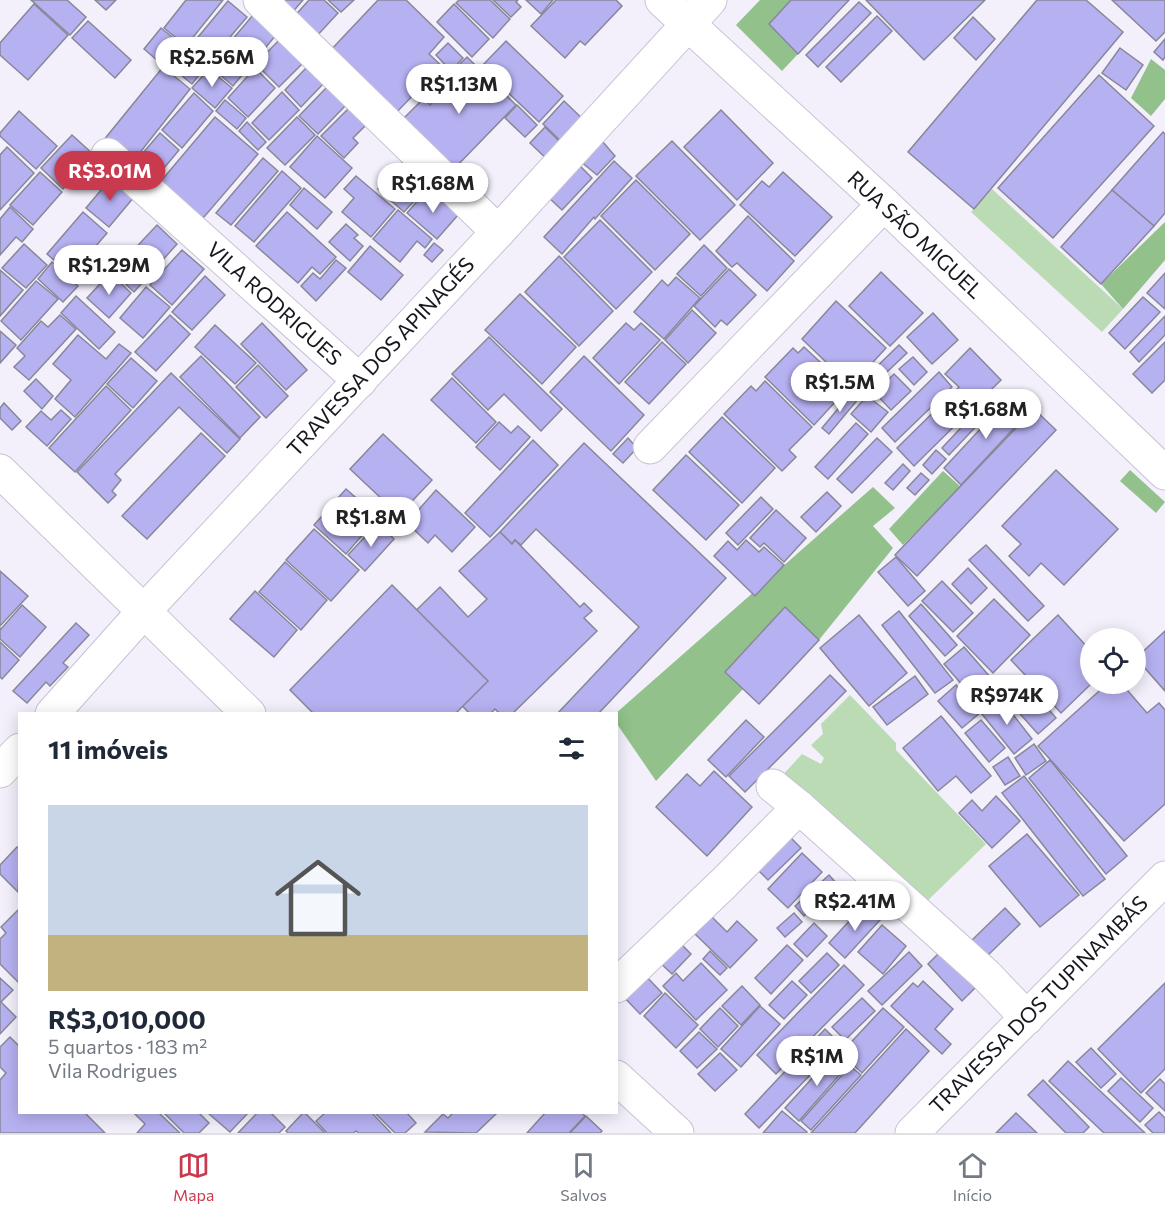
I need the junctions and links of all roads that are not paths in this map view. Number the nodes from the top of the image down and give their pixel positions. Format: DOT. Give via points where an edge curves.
graph roads {
  1 [pos="260,0"];
  2 [pos="662,0"];
  3 [pos="710,0"];
  4 [pos="687,24"];
  5 [pos="108,154"];
  6 [pos="885,204"];
  7 [pos="498,232"];
  8 [pos="360,381"];
  9 [pos="650,447"];
  10 [pos="0,471"];
  11 [pos="1165,473"];
  12 [pos="145,610"];
  13 [pos="54,712"];
  14 [pos="247,712"];
  15 [pos="18,752"];
  16 [pos="0,771"];
  17 [pos="773,786"];
  18 [pos="799,807"];
  19 [pos="1165,878"];
  20 [pos="618,984"];
  21 [pos="1027,1018"];
  22 [pos="618,1079"];
  23 [pos="677,1133"];
  24 [pos="912,1133"];
  1 -- 7 [label="street"];
  2 -- 4 [label="street, RUA SÃO MIGUEL"];
  3 -- 4 [label="street, TRAVESSA DOS APINAGÉS"];
  4 -- 6 [label="street, RUA SÃO MIGUEL"];
  4 -- 7 [label="street, TRAVESSA DOS APINAGÉS"];
  5 -- 8 [label="street, VILA RODRIGUES"];
  6 -- 9 [label="street"];
  6 -- 11 [label="street, RUA SÃO MIGUEL"];
  7 -- 8 [label="street, TRAVESSA DOS APINAGÉS"];
  8 -- 12 [label="street, TRAVESSA DOS APINAGÉS"];
  10 -- 12 [label="street"];
  12 -- 13 [label="street, TRAVESSA DOS APINAGÉS"];
  12 -- 14 [label="street"];
  15 -- 16 [label="street"];
  17 -- 18 [label="street"];
  18 -- 20 [label="street"];
  18 -- 21 [label="street" via="986,975"];
  19 -- 21 [label="street, TRAVESSA DOS TUPINAMBÁS"];
  21 -- 24 [label="street, TRAVESSA DOS TUPINAMBÁS"];
  22 -- 23 [label="street"];
}
